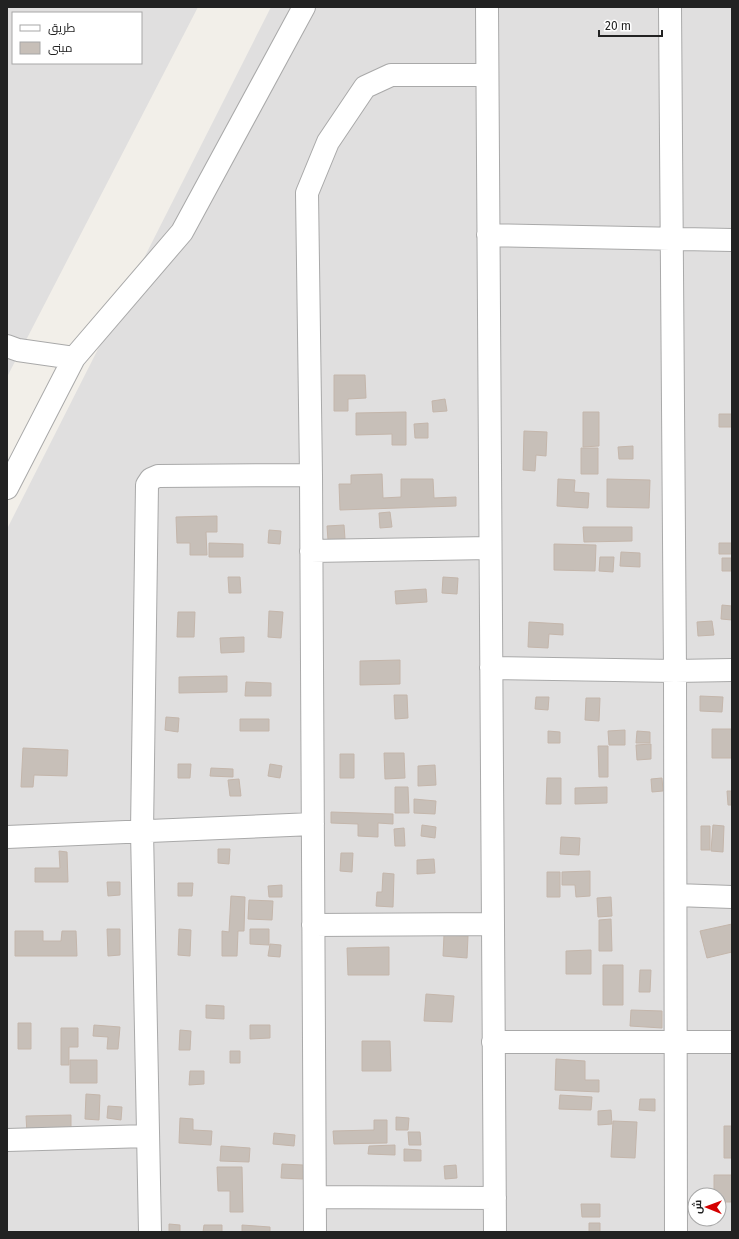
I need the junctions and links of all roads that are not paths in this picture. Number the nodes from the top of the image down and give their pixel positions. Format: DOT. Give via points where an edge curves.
graph roads {
  1 [pos="304,7"];
  2 [pos="487,7"];
  3 [pos="670,7"];
  4 [pos="487,75"];
  5 [pos="488,235"];
  6 [pos="672,238"];
  7 [pos="732,240"];
  8 [pos="7,346"];
  9 [pos="74,358"];
  10 [pos="311,475"];
  11 [pos="7,488"];
  12 [pos="490,548"];
  13 [pos="311,551"];
  14 [pos="490,668"];
  15 [pos="732,670"];
  16 [pos="675,671"];
  17 [pos="313,824"];
  18 [pos="142,831"];
  19 [pos="7,837"];
  20 [pos="676,895"];
  21 [pos="732,897"];
  22 [pos="492,924"];
  23 [pos="313,925"];
  24 [pos="493,1042"];
  25 [pos="676,1042"];
  26 [pos="732,1042"];
  27 [pos="148,1136"];
  28 [pos="7,1140"];
  29 [pos="315,1197"];
  30 [pos="495,1198"];
  31 [pos="150,1232"];
  32 [pos="315,1232"];
  33 [pos="495,1232"];
  34 [pos="676,1232"];
  1 -- 9 [label="street" via="182,232"];
  2 -- 4 [label="street"];
  3 -- 6 [label="street"];
  4 -- 5 [label="street"];
  4 -- 10 [label="street" via="391,74 364,88 328,142 307,193"];
  5 -- 6 [label="street"];
  5 -- 12 [label="street"];
  6 -- 7 [label="street"];
  6 -- 16 [label="street"];
  8 -- 9 [label="street"];
  9 -- 11 [label="street"];
  10 -- 13 [label="street"];
  10 -- 18 [label="street" via="158,476 151,479 147,485"];
  12 -- 13 [label="street"];
  12 -- 14 [label="street"];
  13 -- 17 [label="street"];
  14 -- 16 [label="street"];
  14 -- 22 [label="street"];
  15 -- 16 [label="street"];
  16 -- 20 [label="street"];
  17 -- 18 [label="street"];
  17 -- 23 [label="street"];
  18 -- 19 [label="street"];
  18 -- 27 [label="street"];
  20 -- 21 [label="street"];
  20 -- 25 [label="street"];
  22 -- 23 [label="street"];
  22 -- 24 [label="street"];
  23 -- 29 [label="street"];
  24 -- 25 [label="street"];
  24 -- 30 [label="street"];
  25 -- 26 [label="street"];
  25 -- 34 [label="street"];
  27 -- 28 [label="street"];
  27 -- 31 [label="street"];
  29 -- 30 [label="street"];
  29 -- 32 [label="street"];
  30 -- 33 [label="street"];
}
